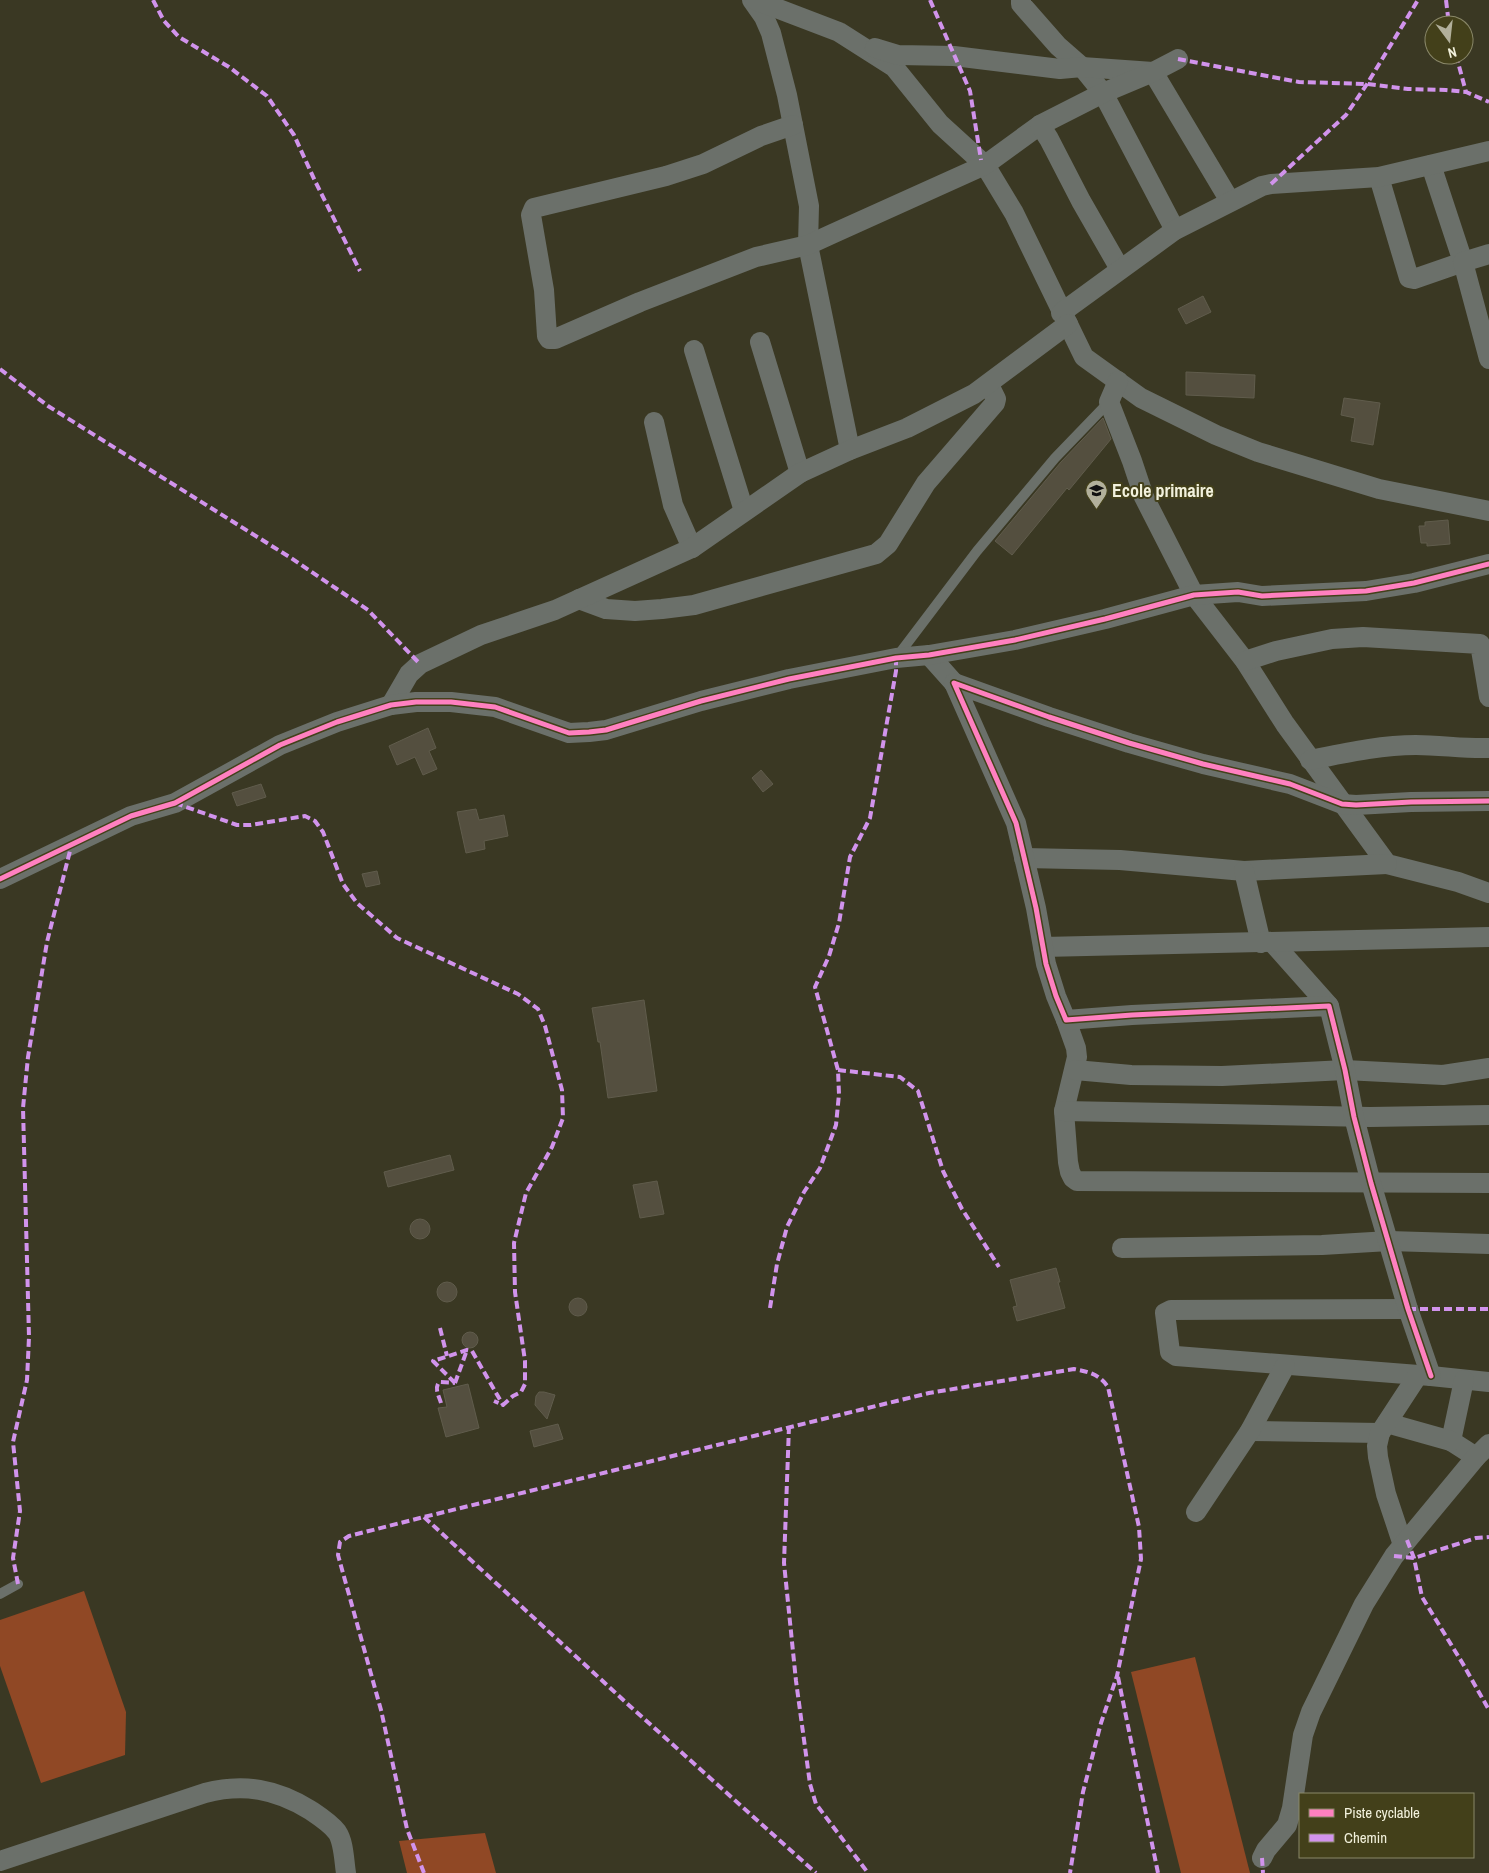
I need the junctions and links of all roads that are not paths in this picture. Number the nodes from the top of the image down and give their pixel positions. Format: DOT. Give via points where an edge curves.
graph roads {
  1 [pos="754,0"];
  2 [pos="1021,0"];
  3 [pos="858,44"];
  4 [pos="1178,59"];
  5 [pos="1082,67"];
  6 [pos="1153,72"];
  7 [pos="1103,94"];
  8 [pos="793,125"];
  9 [pos="1040,125"];
  10 [pos="1489,151"];
  11 [pos="985,165"];
  12 [pos="1432,165"];
  13 [pos="1379,177"];
  14 [pos="1230,201"];
  15 [pos="1174,230"];
  16 [pos="808,244"];
  17 [pos="1489,254"];
  18 [pos="1463,262"];
  19 [pos="1120,269"];
  20 [pos="1065,318"];
  21 [pos="760,342"];
  22 [pos="1487,346"];
  23 [pos="694,350"];
  24 [pos="1118,380"];
  25 [pos="989,385"];
  26 [pos="1109,402"];
  27 [pos="654,422"];
  28 [pos="850,450"];
  29 [pos="800,473"];
  30 [pos="744,511"];
  31 [pos="1489,511"];
  32 [pos="692,548"];
  33 [pos="1489,564"];
  34 [pos="1194,595"];
  35 [pos="579,599"];
  36 [pos="1484,644"];
  37 [pos="929,656"];
  38 [pos="896,658"];
  39 [pos="1245,661"];
  40 [pos="954,683"];
  41 [pos="1489,697"];
  42 [pos="391,705"];
  43 [pos="1489,748"];
  44 [pos="1310,760"];
  45 [pos="1489,801"];
  46 [pos="1342,804"];
  47 [pos="1024,858"];
  48 [pos="1387,864"];
  49 [pos="1244,872"];
  50 [pos="0,879"];
  51 [pos="1489,893"];
  52 [pos="1489,937"];
  53 [pos="1266,942"];
  54 [pos="1043,947"];
  55 [pos="1329,1006"];
  56 [pos="1066,1020"];
  57 [pos="1489,1068"];
  58 [pos="1075,1070"];
  59 [pos="1345,1070"];
  60 [pos="1064,1111"];
  61 [pos="1489,1116"];
  62 [pos="1354,1117"];
  63 [pos="1371,1183"];
  64 [pos="1489,1183"];
  65 [pos="1389,1241"];
  66 [pos="1489,1244"];
  67 [pos="1122,1248"];
  68 [pos="1408,1309"];
  69 [pos="1285,1366"];
  70 [pos="1424,1376"];
  71 [pos="1464,1380"];
  72 [pos="1489,1382"];
  73 [pos="1384,1428"];
  74 [pos="1250,1431"];
  75 [pos="1451,1441"];
  76 [pos="1482,1450"];
  77 [pos="1196,1512"];
  78 [pos="1403,1545"];
  79 [pos="18,1584"];
  80 [pos="0,1594"];
  81 [pos="1262,1858"];
  82 [pos="0,1861"];
  83 [pos="346,1873"];
  1 -- 3 [label="street" via="839,32"];
  1 -- 8 [label="street" via="771,33"];
  2 -- 5 [label="street" via="1058,46"];
  3 -- 5 [label="street" via="898,54 954,56 1060,69"];
  3 -- 11 [label="street" via="894,67 940,124"];
  4 -- 6 [label="street"];
  5 -- 6 [label="street"];
  5 -- 7 [label="street"];
  6 -- 7 [label="street"];
  6 -- 14 [label="street"];
  7 -- 9 [label="street"];
  7 -- 15 [label="street"];
  8 -- 16 [label="street" via="809,206"];
  8 -- 16 [label="street" via="675,173 534,208 531,215 544,290 547,336 555,339 756,257"];
  9 -- 11 [label="street"];
  9 -- 19 [label="street"];
  10 -- 12 [label="street"];
  11 -- 16 [label="street"];
  11 -- 20 [label="street" via="1014,214"];
  12 -- 13 [label="street"];
  12 -- 18 [label="street"];
  13 -- 14 [label="street" via="1271,184"];
  13 -- 18 [label="street" via="1409,278 1414,280"];
  14 -- 15 [label="street"];
  15 -- 19 [label="street"];
  16 -- 28 [label="street"];
  17 -- 18 [label="street"];
  18 -- 22 [label="street"];
  19 -- 20 [label="street"];
  20 -- 24 [label="street" via="1084,357"];
  20 -- 25 [label="street"];
  21 -- 29 [label="street"];
  23 -- 30 [label="street"];
  24 -- 26 [label="street"];
  24 -- 31 [label="street" via="1141,398 1258,452 1379,488"];
  25 -- 28 [label="street" via="907,428"];
  25 -- 35 [label="street" via="995,403 926,483 888,544 876,554 694,605 662,609 606,609"];
  26 -- 34 [label="street" via="1144,497"];
  26 -- 38 [label="lane" via="1055,458 966,565"];
  27 -- 32 [label="street" via="673,505"];
  28 -- 29 [label="street"];
  29 -- 30 [label="street"];
  30 -- 32 [label="street"];
  32 -- 35 [label="street"];
  33 -- 34 [label="street" via="1366,591 1262,596 1238,592"];
  34 -- 37 [label="street" via="1015,640"];
  34 -- 39 [label="street"];
  35 -- 42 [label="street" via="481,636 420,664 409,674"];
  36 -- 39 [label="street" via="1363,637 1332,639"];
  36 -- 41 [label="street"];
  37 -- 38 [label="street"];
  37 -- 40 [label="street"];
  38 -- 42 [label="street" via="751,688 606,730 589,732 569,733 495,707 450,702"];
  39 -- 44 [label="street"];
  40 -- 46 [label="street" via="1129,743 1290,784"];
  40 -- 47 [label="street" via="1016,823"];
  42 -- 50 [label="street" via="280,745 175,803 131,816"];
  43 -- 44 [label="street" via="1406,746"];
  44 -- 46 [label="street"];
  45 -- 46 [label="street"];
  46 -- 48 [label="street"];
  47 -- 49 [label="street" via="1120,860"];
  47 -- 54 [label="street"];
  48 -- 49 [label="street"];
  48 -- 51 [label="street"];
  49 -- 53 [label="street"];
  52 -- 53 [label="street"];
  53 -- 54 [label="street"];
  53 -- 55 [label="street"];
  54 -- 56 [label="street"];
  55 -- 56 [label="street"];
  55 -- 59 [label="street"];
  56 -- 58 [label="street" via="1076,1048"];
  57 -- 59 [label="street" via="1435,1075"];
  58 -- 59 [label="street" via="1131,1075 1222,1076"];
  58 -- 60 [label="street"];
  59 -- 62 [label="street"];
  60 -- 62 [label="street"];
  60 -- 63 [label="street" via="1068,1162 1077,1181"];
  61 -- 62 [label="street"];
  62 -- 63 [label="street"];
  63 -- 64 [label="street"];
  63 -- 65 [label="street"];
  65 -- 66 [label="street"];
  65 -- 67 [label="street"];
  65 -- 68 [label="street"];
  68 -- 69 [label="street" via="1171,1310 1165,1313 1172,1355"];
  68 -- 70 [label="street"];
  69 -- 70 [label="street"];
  69 -- 74 [label="street"];
  70 -- 71 [label="street"];
  70 -- 73 [label="street"];
  71 -- 72 [label="street"];
  71 -- 75 [label="street"];
  73 -- 74 [label="street"];
  73 -- 75 [label="street"];
  73 -- 78 [label="street" via="1378,1457 1382,1481"];
  74 -- 77 [label="street"];
  75 -- 76 [label="street"];
  76 -- 78 [label="street"];
  78 -- 81 [label="street" via="1364,1604 1311,1712 1303,1735 1287,1825"];
  79 -- 80 [label="lane"];
  82 -- 83 [label="street" via="225,1787 276,1792 319,1816 337,1833"];
}
